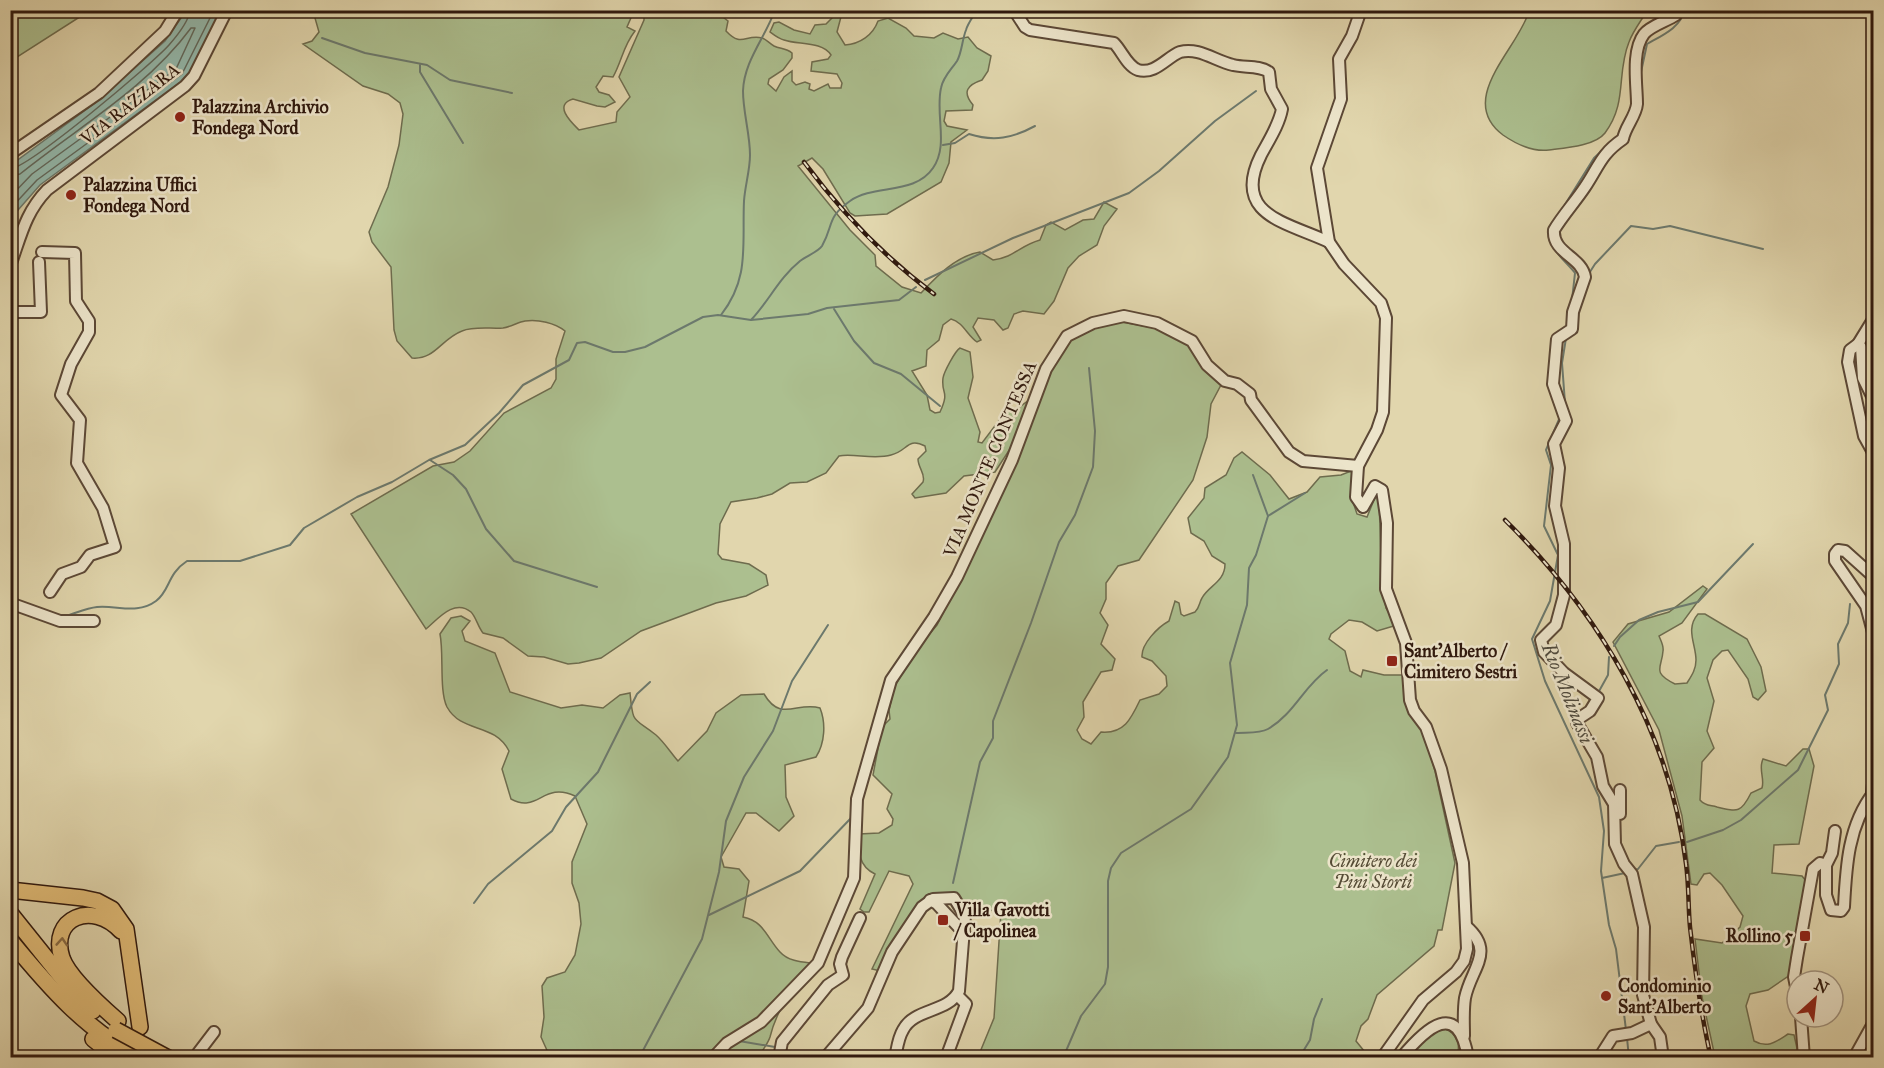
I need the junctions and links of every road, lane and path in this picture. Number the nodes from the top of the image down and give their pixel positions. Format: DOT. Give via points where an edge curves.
graph roads {
  1 [pos="178,10"];
  2 [pos="226,10"];
  3 [pos="1014,10"];
  4 [pos="1361,10"];
  5 [pos="1678,10"];
  6 [pos="10,154"];
  7 [pos="1329,242"];
  8 [pos="10,266"];
  9 [pos="10,312"];
  10 [pos="1874,318"];
  11 [pos="1858,344"];
  12 [pos="1874,400"];
  13 [pos="1874,454"];
  14 [pos="1358,466"];
  15 [pos="1874,577"];
  16 [pos="50,592"];
  17 [pos="10,603"];
  18 [pos="94,621"];
  19 [pos="1874,636"];
  20 [pos="1874,773"];
  21 [pos="1620,790"];
  22 [pos="1873,793"];
  23 [pos="1835,831"];
  24 [pos="1826,865"];
  25 [pos="1632,874"];
  26 [pos="10,890"];
  27 [pos="930,900"];
  28 [pos="10,912"];
  29 [pos="860,918"];
  30 [pos="1466,926"];
  31 [pos="965,934"];
  32 [pos="127,937"];
  33 [pos="10,940"];
  34 [pos="10,952"];
  35 [pos="1795,969"];
  36 [pos="957,995"];
  37 [pos="1874,1022"];
  38 [pos="117,1025"];
  39 [pos="1649,1026"];
  40 [pos="140,1028"];
  41 [pos="1802,1029"];
  42 [pos="214,1032"];
  43 [pos="1464,1036"];
  44 [pos="164,1056"];
  45 [pos="117,1058"];
  46 [pos="142,1058"];
  47 [pos="203,1058"];
  48 [pos="713,1058"];
  49 [pos="779,1058"];
  50 [pos="825,1058"];
  51 [pos="895,1058"];
  52 [pos="946,1058"];
  53 [pos="1382,1058"];
  54 [pos="1401,1058"];
  55 [pos="1468,1058"];
  56 [pos="1599,1058"];
  57 [pos="1663,1058"];
  58 [pos="1804,1058"];
  59 [pos="1854,1058"];
  1 -- 6 [label="street" via="165,31 99,93"];
  2 -- 8 [label="street, VIA RAZZARA" via="194,76 185,86 32,205"];
  3 -- 7 [label="street" via="1030,30 1114,43 1128,63 1139,70 1151,69 1179,53 1192,51 1269,72 1271,89 1282,109 1254,169 1252,194 1270,216"];
  4 -- 7 [label="street" via="1339,59 1341,99 1317,168"];
  5 -- 25 [label="street" via="1676,15 1644,33 1634,77 1637,107 1623,139 1598,162 1554,230 1558,248 1584,271 1584,283 1566,332 1557,339 1553,384 1563,413 1554,444 1559,468 1554,506 1564,544 1564,595 1556,625 1543,637 1541,645 1564,673 1598,698 1577,723 1597,757 1603,786 1614,804 1615,844"];
  7 -- 14 [label="street" via="1381,303 1386,318 1383,412"];
  9 -- 16 [label="street" via="41,312 40,257 75,253 76,301 89,321 89,332 71,364 61,395 80,420 77,463 103,508 115,547 90,555 81,567 62,574"];
  10 -- 11 [label="street"];
  11 -- 12 [label="street" via="1863,378"];
  11 -- 13 [label="street" via="1850,350 1848,362 1864,436"];
  14 -- 30 [label="street" via="1356,497 1360,506 1376,486 1382,490 1387,523 1386,589 1406,643 1410,700 1426,727 1442,769 1463,863"];
  14 -- 48 [label="street, VIA MONTE CONTESSA" via="1303,461 1289,452 1250,394 1225,381 1207,365 1192,341 1158,323 1124,316 1093,323 1067,336 1046,369 1012,460 957,577 891,680 857,799 855,879 818,963 761,1022 727,1043"];
  15 -- 19 [label="street" via="1845,551 1835,554 1835,561 1866,606"];
  17 -- 18 [label="street" via="60,621"];
  20 -- 22 [label="street"];
  21 -- 25 [label="street" via="1619,844"];
  22 -- 24 [label="street" via="1858,816 1848,856 1844,907 1838,912 1831,910 1826,895"];
  23 -- 24 [label="street"];
  24 -- 35 [label="street" via="1820,863 1813,870"];
  25 -- 39 [label="street" via="1644,927 1643,995"];
  26 -- 32 [label="highway" via="97,901 112,909"];
  27 -- 31 [label="street"];
  27 -- 31 [label="street" via="954,898 965,916"];
  27 -- 50 [label="street" via="892,952 868,1008"];
  28 -- 38 [label="highway" via="71,989"];
  29 -- 49 [label="street" via="842,957 843,975 828,985 782,1042"];
  30 -- 43 [label="street" via="1475,934 1481,956 1466,996"];
  30 -- 53 [label="street" via="1464,961 1423,1000"];
  31 -- 36 [label="street"];
  38 -- 32 [label="highway, one-way" via="63,961 60,947 70,921 82,915 98,914"];
  32 -- 40 [label="highway"];
  33 -- 46 [label="highway" via="91,1026"];
  34 -- 45 [label="highway" via="57,1007"];
  36 -- 51 [label="street" via="955,1000 911,1020 903,1030"];
  36 -- 52 [label="street" via="966,1004"];
  37 -- 59 [label="street"];
  38 -- 44 [label="highway, bridge"];
  39 -- 56 [label="street" via="1613,1036"];
  39 -- 57 [label="street" via="1660,1037"];
  41 -- 58 [label="street"];
  42 -- 47 [label="street" via="198,1053"];
  43 -- 54 [label="street" via="1450,1023 1439,1023 1419,1036"];
  43 -- 55 [label="street"];
}
